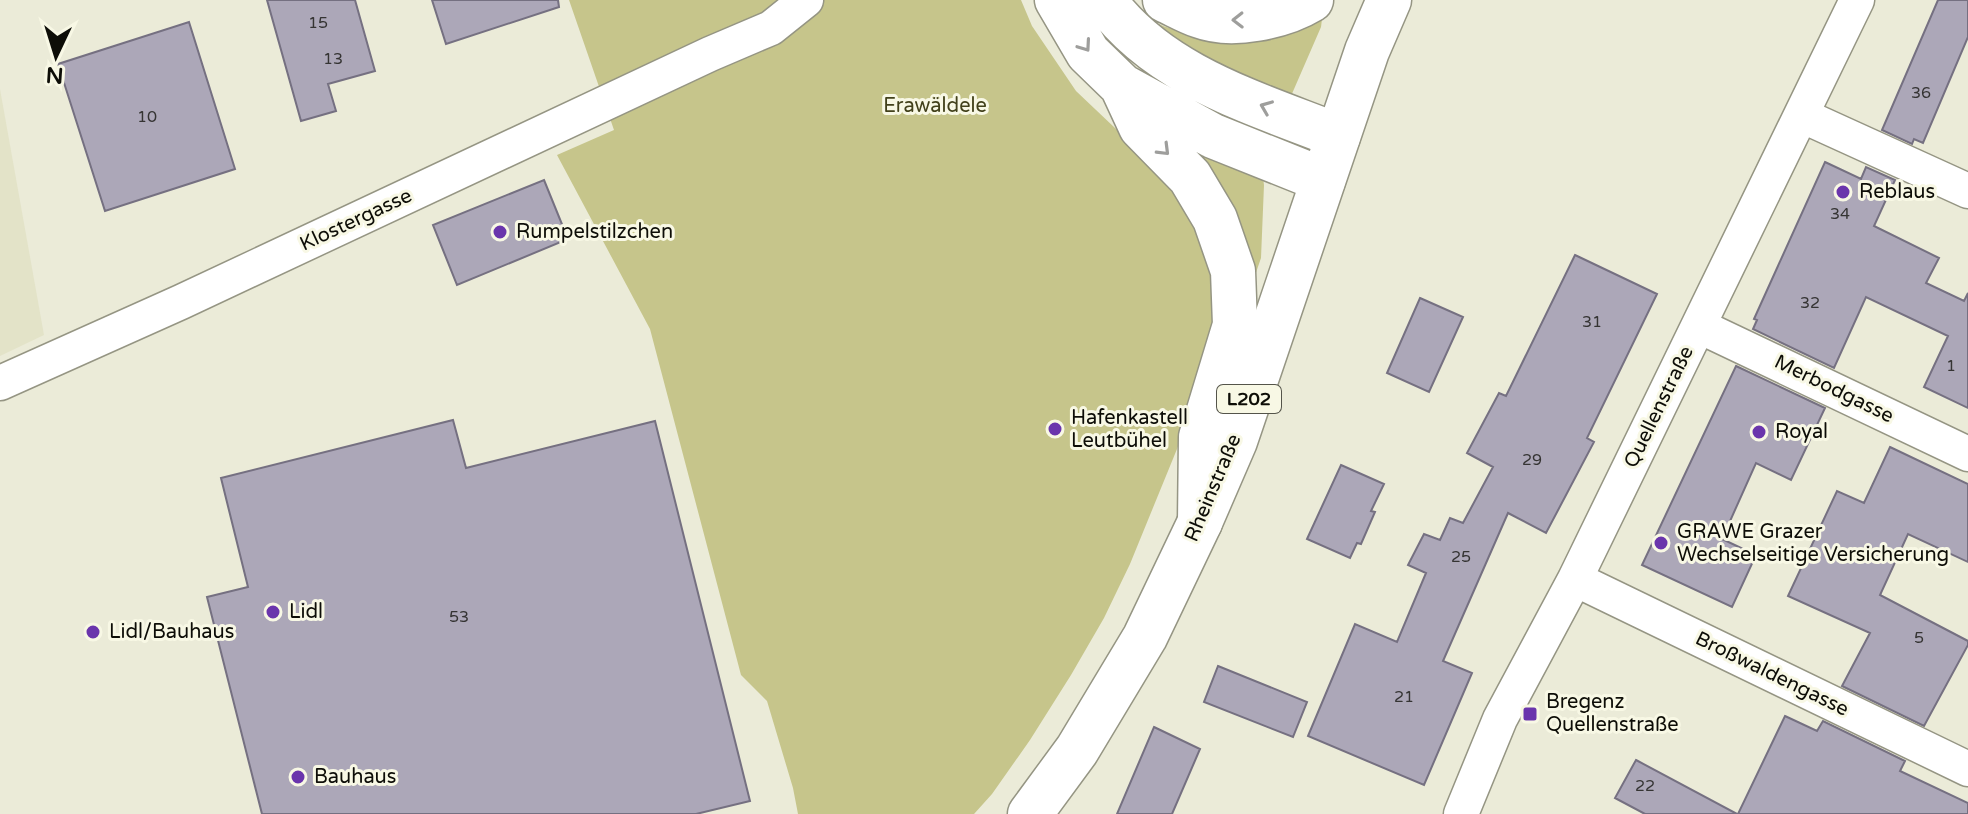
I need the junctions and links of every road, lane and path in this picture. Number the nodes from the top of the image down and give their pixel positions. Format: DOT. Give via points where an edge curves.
graph roads {
  1 [pos="806,0"];
  2 [pos="1057,0"];
  3 [pos="1104,0"];
  4 [pos="1165,0"];
  5 [pos="1311,0"];
  6 [pos="1389,0"];
  7 [pos="1857,0"];
  8 [pos="1122,86"];
  9 [pos="1801,115"];
  10 [pos="1338,136"];
  11 [pos="1323,180"];
  12 [pos="1968,191"];
  13 [pos="1699,326"];
  14 [pos="0,383"];
  15 [pos="1968,454"];
  16 [pos="1200,522"];
  17 [pos="1575,579"];
  18 [pos="1968,769"];
  19 [pos="1030,814"];
  20 [pos="1461,814"];
  1 -- 14 [label="street, Klostergasse" via="771,28"];
  2 -- 8 [label="main road, one-way" via="1088,53"];
  10 -- 3 [label="main road, one-way" via="1204,82 1160,55"];
  5 -- 4 [label="main road, one-way" via="1269,18 1234,21 1203,18"];
  6 -- 10 [label="main road, Rheinstraße / L202"];
  7 -- 9 [label="street, Quellenstraße"];
  8 -- 11 [label="main road" via="1213,136"];
  8 -- 16 [label="main road, one-way" via="1141,127 1190,177 1215,219 1233,271 1235,325 1201,437"];
  9 -- 12 [label="street"];
  9 -- 13 [label="street, Quellenstraße"];
  10 -- 11 [label="main road, Rheinstraße / L202"];
  11 -- 16 [label="main road, Rheinstraße / L202" via="1235,441"];
  13 -- 15 [label="street, Merbodgasse"];
  13 -- 17 [label="street, Quellenstraße"];
  16 -- 19 [label="main road, Rheinstraße / L202" via="1145,637 1077,750"];
  17 -- 18 [label="street, Broßwaldengasse"];
  17 -- 20 [label="street, Quellenstraße" via="1500,719"];
}
